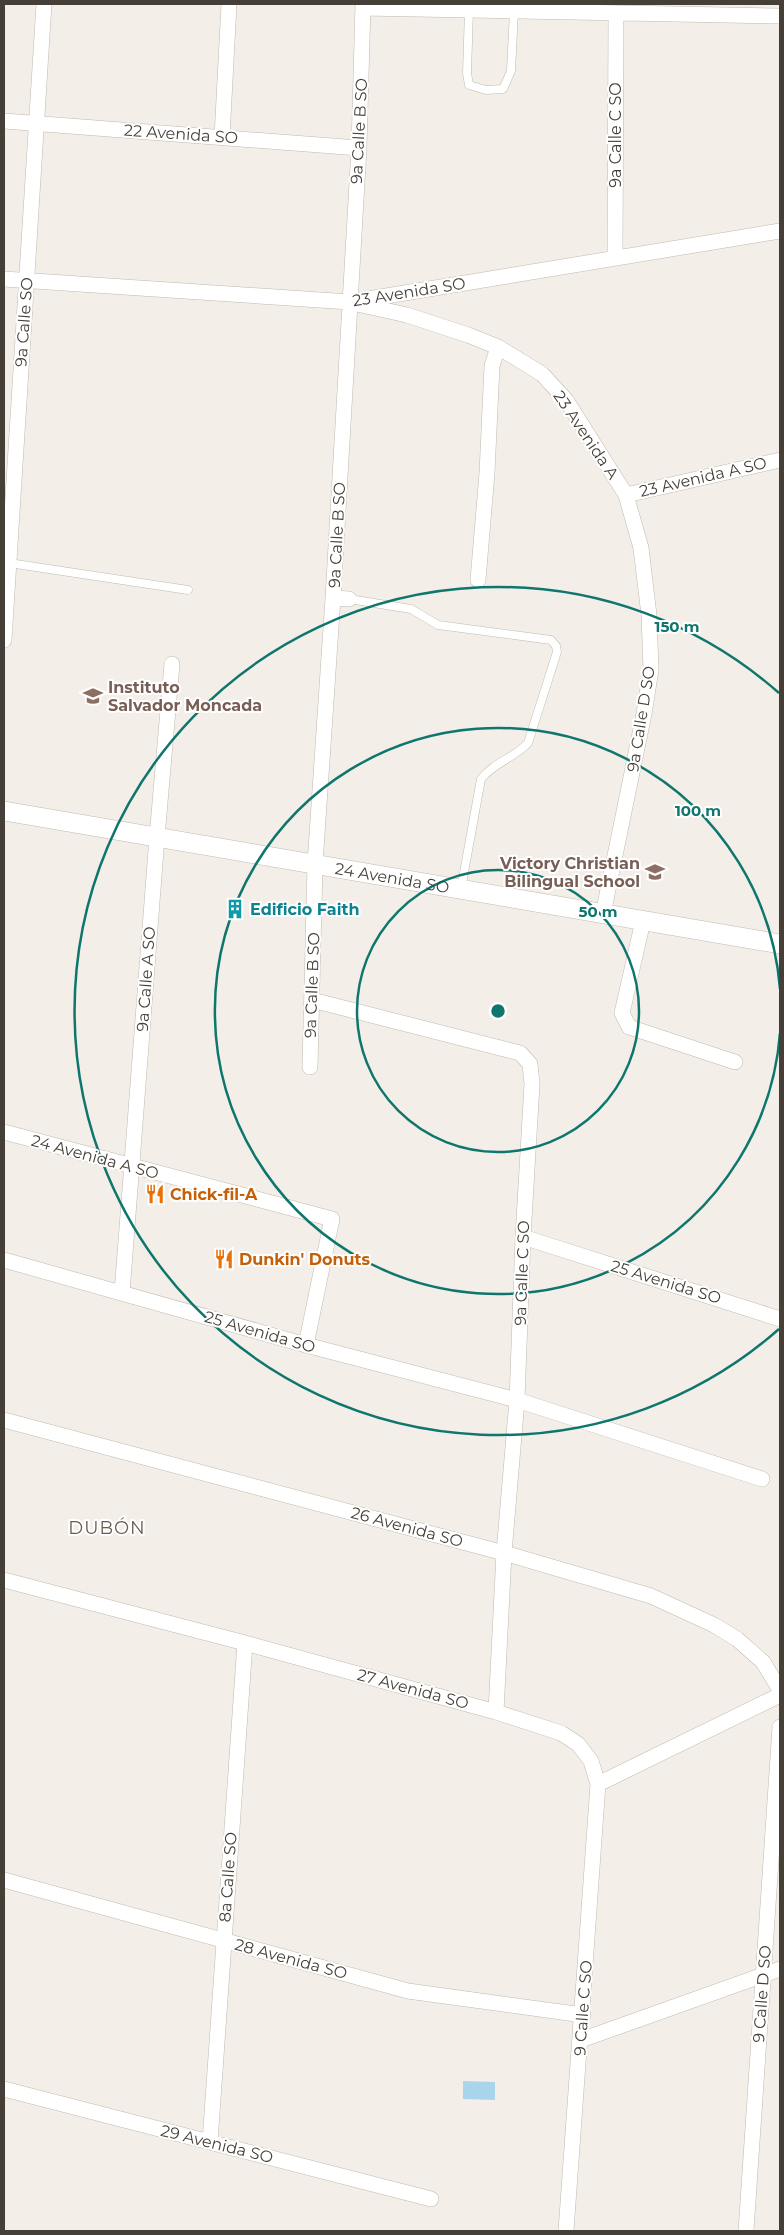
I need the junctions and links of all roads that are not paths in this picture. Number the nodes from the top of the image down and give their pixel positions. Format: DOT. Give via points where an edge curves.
graph roads {
  1 [pos="44,4"];
  2 [pos="229,4"];
  3 [pos="363,6"];
  4 [pos="469,10"];
  5 [pos="514,11"];
  6 [pos="616,14"];
  7 [pos="780,16"];
  8 [pos="4,121"];
  9 [pos="37,122"];
  10 [pos="222,137"];
  11 [pos="359,148"];
  12 [pos="780,231"];
  13 [pos="615,257"];
  14 [pos="4,280"];
  15 [pos="27,281"];
  16 [pos="350,302"];
  17 [pos="498,348"];
  18 [pos="780,460"];
  19 [pos="626,494"];
  20 [pos="6,562"];
  21 [pos="478,580"];
  22 [pos="188,590"];
  23 [pos="333,598"];
  24 [pos="349,599"];
  25 [pos="4,640"];
  26 [pos="172,664"];
  27 [pos="4,811"];
  28 [pos="157,837"];
  29 [pos="315,864"];
  30 [pos="461,889"];
  31 [pos="603,914"];
  32 [pos="643,921"];
  33 [pos="780,944"];
  34 [pos="312,1000"];
  35 [pos="735,1062"];
  36 [pos="310,1067"];
  37 [pos="4,1132"];
  38 [pos="133,1166"];
  39 [pos="523,1237"];
  40 [pos="4,1260"];
  41 [pos="122,1293"];
  42 [pos="780,1319"];
  43 [pos="306,1345"];
  44 [pos="517,1400"];
  45 [pos="4,1420"];
  46 [pos="762,1479"];
  47 [pos="504,1553"];
  48 [pos="4,1580"];
  49 [pos="245,1643"];
  50 [pos="780,1690"];
  51 [pos="780,1695"];
  52 [pos="496,1712"];
  53 [pos="780,1727"];
  54 [pos="598,1784"];
  55 [pos="4,1880"];
  56 [pos="223,1940"];
  57 [pos="780,1969"];
  58 [pos="763,1976"];
  59 [pos="583,2014"];
  60 [pos="581,2040"];
  61 [pos="4,2089"];
  62 [pos="210,2142"];
  63 [pos="431,2199"];
  64 [pos="566,2231"];
  65 [pos="746,2231"];
  1 -- 9 [label="street, 9a Calle SO"];
  2 -- 10 [label="street"];
  3 -- 4 [label="street"];
  3 -- 11 [label="street, 9a Calle B SO"];
  4 -- 5 [label="street"];
  4 -- 5 [label="lane" via="467,74 470,85 486,90 503,89 511,71"];
  5 -- 6 [label="street"];
  6 -- 7 [label="street"];
  6 -- 13 [label="street, 9a Calle C SO"];
  8 -- 9 [label="street, 22 Avenida SO"];
  9 -- 10 [label="street, 22 Avenida SO"];
  9 -- 15 [label="street, 9a Calle SO"];
  10 -- 11 [label="street, 22 Avenida SO"];
  11 -- 16 [label="street, 9a Calle B SO"];
  12 -- 13 [label="street, 23 Avenida SO"];
  13 -- 16 [label="street, 23 Avenida SO"];
  14 -- 15 [label="street, 23 Avenida SO"];
  15 -- 16 [label="street, 23 Avenida SO"];
  15 -- 20 [label="street, 9a Calle SO"];
  16 -- 17 [label="street, 23 Avenida A" via="407,315"];
  16 -- 23 [label="street, 9a Calle B SO"];
  17 -- 19 [label="street, 23 Avenida A" via="542,374 566,400"];
  17 -- 21 [label="street" via="492,366"];
  18 -- 19 [label="street, 23 Avenida A SO"];
  19 -- 31 [label="street, 9a Calle D SO" via="640,548 651,668"];
  20 -- 22 [label="lane"];
  20 -- 25 [label="street, 9a Calle SO"];
  23 -- 24 [label="street"];
  23 -- 29 [label="street, 9a Calle B SO"];
  24 -- 30 [label="lane" via="411,609 438,625 551,640 556,646 557,652 528,744 487,771 481,779"];
  26 -- 28 [label="street, 9a Calle A SO"];
  27 -- 28 [label="street, 24 Avenida SO"];
  28 -- 29 [label="street, 24 Avenida SO"];
  28 -- 38 [label="street, 9a Calle A SO"];
  29 -- 30 [label="street, 24 Avenida SO"];
  29 -- 34 [label="street, 9a Calle B SO"];
  30 -- 31 [label="street, 24 Avenida SO"];
  31 -- 32 [label="street, 24 Avenida SO"];
  32 -- 33 [label="street, 24 Avenida SO"];
  32 -- 35 [label="street" via="622,1013 624,1021 629,1027"];
  34 -- 36 [label="street, 9a Calle B SO"];
  34 -- 39 [label="street, 9a Calle C SO" via="520,1053 530,1064 532,1084"];
  37 -- 38 [label="street, 24 Avenida A SO"];
  38 -- 41 [label="street, 9a Calle A SO"];
  38 -- 43 [label="street, 24 Avenida A SO" via="332,1219"];
  39 -- 42 [label="street, 25 Avenida SO"];
  39 -- 44 [label="street, 9a Calle C SO"];
  40 -- 41 [label="street, 25 Avenida SO"];
  41 -- 43 [label="street, 25 Avenida SO"];
  43 -- 44 [label="street, 25 Avenida SO"];
  44 -- 46 [label="street, 25 Avenida SO"];
  44 -- 47 [label="street, 9a Calle C SO"];
  45 -- 47 [label="street, 26 Avenida SO"];
  47 -- 50 [label="street, 26 Avenida SO" via="651,1596 714,1624 763,1662"];
  47 -- 52 [label="street, 9a Calle C SO"];
  48 -- 49 [label="street, 27 Avenida SO"];
  49 -- 52 [label="street, 27 Avenida SO"];
  49 -- 56 [label="street, 8a Calle SO"];
  51 -- 54 [label="street"];
  52 -- 54 [label="street, 27 Avenida SO" via="561,1733 578,1744 591,1761"];
  53 -- 58 [label="street, 9 Calle D SO"];
  54 -- 59 [label="street, 9 Calle C SO"];
  55 -- 56 [label="street, 28 Avenida SO"];
  56 -- 59 [label="street, 28 Avenida SO" via="408,1990"];
  56 -- 62 [label="street, 8a Calle SO"];
  57 -- 58 [label="street"];
  58 -- 60 [label="street"];
  58 -- 65 [label="street, 9 Calle D SO"];
  59 -- 60 [label="street, 9 Calle C SO"];
  60 -- 64 [label="street, 9 Calle C SO"];
  61 -- 62 [label="street, 29 Avenida SO"];
  62 -- 63 [label="street, 29 Avenida SO"];
}
